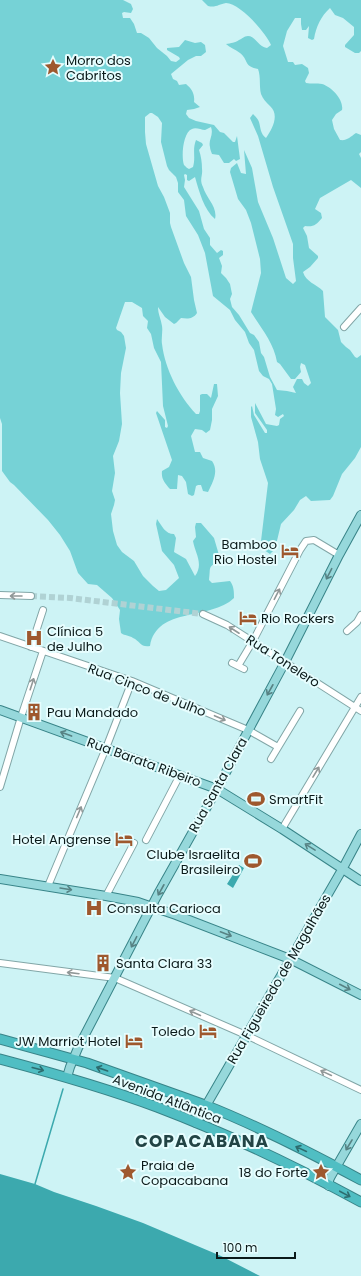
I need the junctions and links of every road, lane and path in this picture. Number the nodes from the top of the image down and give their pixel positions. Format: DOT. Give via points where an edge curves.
graph roads {
  1 [pos="361,308"];
  2 [pos="344,328"];
  3 [pos="361,515"];
  4 [pos="339,555"];
  5 [pos="0,595"];
  6 [pos="31,596"];
  7 [pos="44,610"];
  8 [pos="203,614"];
  9 [pos="361,614"];
  10 [pos="348,631"];
  11 [pos="0,636"];
  12 [pos="253,642"];
  13 [pos="31,647"];
  14 [pos="43,651"];
  15 [pos="285,662"];
  16 [pos="232,663"];
  17 [pos="132,681"];
  18 [pos="361,697"];
  19 [pos="355,707"];
  20 [pos="0,710"];
  21 [pos="300,711"];
  22 [pos="361,711"];
  23 [pos="21,717"];
  24 [pos="248,730"];
  25 [pos="278,747"];
  26 [pos="106,748"];
  27 [pos="271,759"];
  28 [pos="180,776"];
  29 [pos="0,787"];
  30 [pos="217,789"];
  31 [pos="282,829"];
  32 [pos="361,834"];
  33 [pos="146,840"];
  34 [pos="134,843"];
  35 [pos="359,844"];
  36 [pos="343,868"];
  37 [pos="0,879"];
  38 [pos="361,881"];
  39 [pos="48,886"];
  40 [pos="106,896"];
  41 [pos="152,907"];
  42 [pos="290,959"];
  43 [pos="0,963"];
  44 [pos="115,978"];
  45 [pos="361,995"];
  46 [pos="246,1035"];
  47 [pos="0,1039"];
  48 [pos="0,1059"];
  49 [pos="73,1059"];
  50 [pos="67,1077"];
  51 [pos="361,1090"];
  52 [pos="205,1105"];
  53 [pos="196,1123"];
  54 [pos="361,1124"];
  55 [pos="336,1166"];
  56 [pos="361,1180"];
  57 [pos="329,1186"];
  58 [pos="361,1202"];
  1 -- 2 [label="street"];
  3 -- 4 [label="main road, Rua Santa Clara"];
  12 -- 4 [label="street, one-way" via="306,541 314,540"];
  4 -- 15 [label="main road, Rua Santa Clara, one-way"];
  6 -- 5 [label="street, one-way"];
  7 -- 13 [label="street"];
  12 -- 8 [label="street, Rua Tonelero, one-way" via="227,625"];
  9 -- 10 [label="street"];
  11 -- 13 [label="street, Rua Cinco de Julho"];
  12 -- 15 [label="street, Rua Tonelero"];
  12 -- 16 [label="street" via="241,668"];
  13 -- 14 [label="street, Rua Cinco de Julho"];
  14 -- 17 [label="street, Rua Cinco de Julho"];
  23 -- 14 [label="street, one-way"];
  15 -- 19 [label="street, Rua Tonelero"];
  15 -- 24 [label="main road, Rua Santa Clara, one-way"];
  17 -- 24 [label="street, Rua Cinco de Julho, one-way"];
  17 -- 26 [label="street"];
  18 -- 19 [label="street"];
  19 -- 22 [label="street, Rua Tonelero"];
  31 -- 19 [label="street, one-way"];
  20 -- 23 [label="main road, Rua Barata Ribeiro"];
  21 -- 25 [label="street"];
  26 -- 23 [label="main road, Rua Barata Ribeiro, one-way"];
  23 -- 29 [label="street"];
  24 -- 25 [label="street, Rua Cinco de Julho"];
  24 -- 30 [label="main road, Rua Santa Clara"];
  25 -- 27 [label="street"];
  26 -- 28 [label="main road, Rua Barata Ribeiro"];
  39 -- 26 [label="street, one-way"];
  28 -- 30 [label="main road, Rua Barata Ribeiro"];
  28 -- 33 [label="street"];
  30 -- 31 [label="main road, Rua Barata Ribeiro"];
  30 -- 41 [label="main road, Rua Santa Clara, one-way"];
  36 -- 31 [label="main road, Rua Barata Ribeiro, one-way"];
  32 -- 35 [label="main road, Rua Figueiredo de Magalhães"];
  34 -- 40 [label="street"];
  35 -- 36 [label="main road, Rua Figueiredo de Magalhães"];
  36 -- 38 [label="main road, Rua Barata Ribeiro"];
  36 -- 42 [label="main road, Rua Figueiredo de Magalhães"];
  37 -- 39 [label="main road"];
  39 -- 40 [label="main road, one-way"];
  40 -- 41 [label="main road"];
  41 -- 42 [label="main road, one-way"];
  41 -- 44 [label="main road, Rua Santa Clara, one-way"];
  42 -- 45 [label="main road, one-way"];
  42 -- 46 [label="main road, Rua Figueiredo de Magalhães"];
  44 -- 43 [label="street, one-way"];
  46 -- 44 [label="street, one-way"];
  44 -- 49 [label="main road, Rua Santa Clara"];
  51 -- 46 [label="street, one-way"];
  46 -- 52 [label="main road, Rua Figueiredo de Magalhães"];
  47 -- 49 [label="highway, Avenida Atlântica"];
  48 -- 50 [label="highway, Avenida Atlântica, one-way"];
  49 -- 50 [label="main road, Rua Santa Clara"];
  52 -- 49 [label="highway, Avenida Atlântica, one-way"];
  50 -- 53 [label="highway, Avenida Atlântica"];
  52 -- 53 [label="main road, Rua Figueiredo de Magalhães"];
  55 -- 52 [label="highway, Avenida Atlântica, one-way"];
  53 -- 57 [label="highway, Avenida Atlântica" via="298,1168"];
  54 -- 55 [label="main road, one-way"];
  55 -- 56 [label="highway, Avenida Atlântica"];
  55 -- 57 [label="main road"];
  57 -- 58 [label="highway, Avenida Atlântica, one-way"];
}
